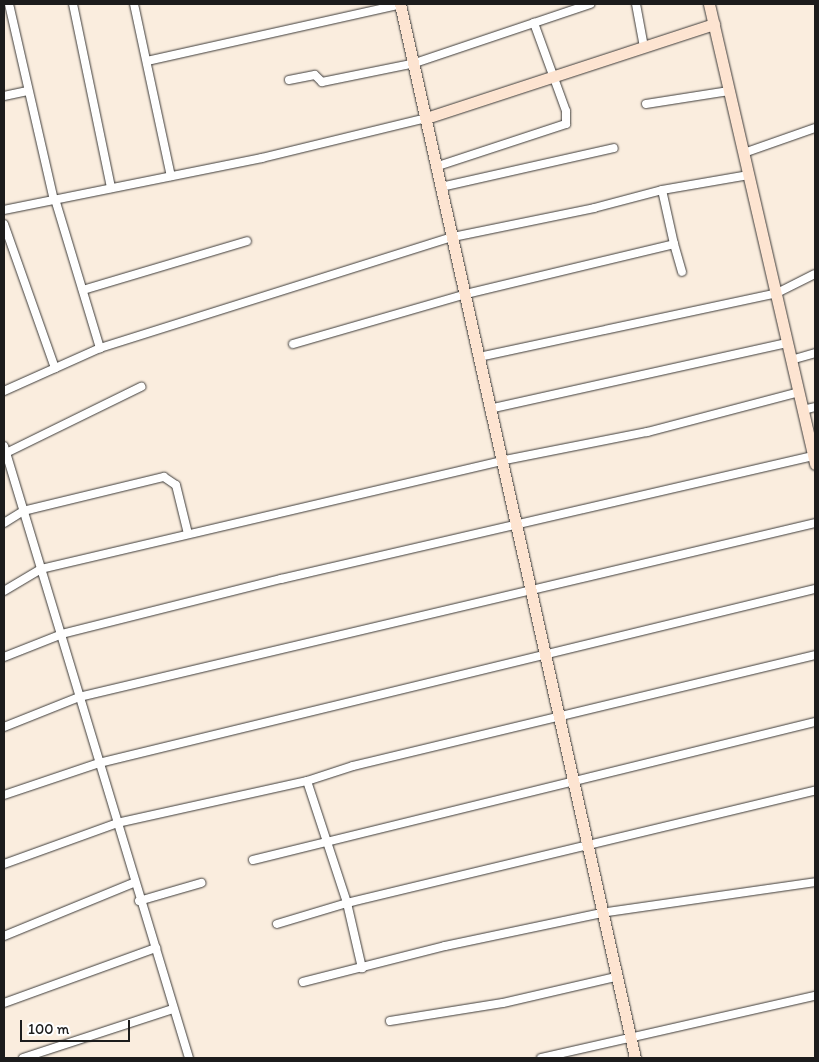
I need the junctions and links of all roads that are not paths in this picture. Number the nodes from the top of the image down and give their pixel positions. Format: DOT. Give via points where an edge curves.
graph roads {
  1 [pos="9,4"];
  2 [pos="73,4"];
  3 [pos="134,4"];
  4 [pos="401,4"];
  5 [pos="590,4"];
  6 [pos="636,4"];
  7 [pos="709,4"];
  8 [pos="534,23"];
  9 [pos="714,24"];
  10 [pos="644,47"];
  11 [pos="147,61"];
  12 [pos="415,64"];
  13 [pos="554,76"];
  14 [pos="289,80"];
  15 [pos="28,91"];
  16 [pos="729,91"];
  17 [pos="4,96"];
  18 [pos="646,104"];
  19 [pos="426,118"];
  20 [pos="815,128"];
  21 [pos="614,148"];
  22 [pos="744,153"];
  23 [pos="435,167"];
  24 [pos="749,175"];
  25 [pos="171,176"];
  26 [pos="441,187"];
  27 [pos="111,188"];
  28 [pos="662,190"];
  29 [pos="55,199"];
  30 [pos="4,210"];
  31 [pos="4,224"];
  32 [pos="453,237"];
  33 [pos="247,241"];
  34 [pos="674,244"];
  35 [pos="682,272"];
  36 [pos="815,274"];
  37 [pos="83,290"];
  38 [pos="777,293"];
  39 [pos="466,294"];
  40 [pos="787,343"];
  41 [pos="293,344"];
  42 [pos="100,348"];
  43 [pos="815,353"];
  44 [pos="479,357"];
  45 [pos="791,360"];
  46 [pos="55,368"];
  47 [pos="141,386"];
  48 [pos="4,391"];
  49 [pos="799,392"];
  50 [pos="815,407"];
  51 [pos="489,409"];
  52 [pos="803,410"];
  53 [pos="4,451"];
  54 [pos="500,461"];
  55 [pos="815,461"];
  56 [pos="23,511"];
  57 [pos="4,523"];
  58 [pos="815,523"];
  59 [pos="515,524"];
  60 [pos="188,534"];
  61 [pos="41,569"];
  62 [pos="815,588"];
  63 [pos="530,590"];
  64 [pos="4,591"];
  65 [pos="62,634"];
  66 [pos="545,653"];
  67 [pos="815,655"];
  68 [pos="4,657"];
  69 [pos="79,697"];
  70 [pos="560,717"];
  71 [pos="815,722"];
  72 [pos="4,727"];
  73 [pos="99,763"];
  74 [pos="307,781"];
  75 [pos="575,782"];
  76 [pos="815,791"];
  77 [pos="4,795"];
  78 [pos="117,823"];
  79 [pos="328,842"];
  80 [pos="588,846"];
  81 [pos="253,860"];
  82 [pos="4,864"];
  83 [pos="815,882"];
  84 [pos="134,883"];
  85 [pos="200,883"];
  86 [pos="139,901"];
  87 [pos="347,903"];
  88 [pos="601,913"];
  89 [pos="277,924"];
  90 [pos="4,936"];
  91 [pos="156,948"];
  92 [pos="362,968"];
  93 [pos="616,977"];
  94 [pos="302,982"];
  95 [pos="815,996"];
  96 [pos="4,1003"];
  97 [pos="174,1009"];
  98 [pos="390,1021"];
  99 [pos="631,1037"];
  100 [pos="23,1058"];
  101 [pos="189,1058"];
  102 [pos="541,1058"];
  103 [pos="635,1058"];
  1 -- 15 [label="street"];
  2 -- 27 [label="street"];
  3 -- 11 [label="street"];
  4 -- 11 [label="street"];
  4 -- 12 [label="street"];
  5 -- 8 [label="street"];
  6 -- 10 [label="street"];
  7 -- 9 [label="street"];
  8 -- 12 [label="street"];
  8 -- 13 [label="street"];
  9 -- 10 [label="street"];
  9 -- 16 [label="street"];
  10 -- 13 [label="street"];
  11 -- 25 [label="street"];
  12 -- 14 [label="street" via="322,82 315,75"];
  12 -- 19 [label="street"];
  13 -- 19 [label="street"];
  13 -- 23 [label="street" via="566,111 565,126"];
  15 -- 17 [label="street"];
  15 -- 29 [label="street"];
  16 -- 18 [label="street"];
  16 -- 22 [label="street"];
  19 -- 23 [label="street"];
  19 -- 25 [label="street"];
  20 -- 22 [label="street"];
  21 -- 26 [label="street"];
  22 -- 24 [label="street"];
  23 -- 26 [label="street"];
  24 -- 28 [label="street"];
  24 -- 38 [label="street"];
  25 -- 27 [label="street"];
  26 -- 32 [label="street"];
  27 -- 29 [label="street"];
  28 -- 32 [label="street" via="594,208"];
  28 -- 34 [label="street"];
  29 -- 30 [label="street"];
  29 -- 37 [label="street"];
  31 -- 46 [label="street"];
  32 -- 39 [label="street"];
  32 -- 42 [label="street"];
  33 -- 37 [label="street"];
  34 -- 35 [label="street"];
  34 -- 39 [label="street"];
  36 -- 38 [label="street"];
  37 -- 42 [label="street"];
  38 -- 40 [label="street"];
  38 -- 44 [label="street"];
  39 -- 41 [label="street"];
  39 -- 44 [label="street"];
  40 -- 45 [label="street"];
  40 -- 51 [label="street"];
  42 -- 46 [label="street"];
  43 -- 45 [label="street"];
  44 -- 51 [label="street"];
  45 -- 49 [label="street"];
  46 -- 48 [label="street"];
  47 -- 53 [label="street"];
  49 -- 52 [label="street"];
  49 -- 54 [label="street" via="647,432"];
  50 -- 52 [label="street"];
  51 -- 54 [label="street"];
  52 -- 55 [label="street"];
  53 -- 56 [label="street"];
  54 -- 59 [label="street"];
  54 -- 60 [label="street"];
  55 -- 59 [label="street"];
  56 -- 57 [label="street"];
  56 -- 60 [label="street" via="164,477 176,485"];
  56 -- 61 [label="street"];
  58 -- 63 [label="street"];
  59 -- 63 [label="street"];
  59 -- 65 [label="street"];
  60 -- 61 [label="street"];
  61 -- 64 [label="street"];
  61 -- 65 [label="street"];
  62 -- 66 [label="street"];
  63 -- 66 [label="street"];
  63 -- 69 [label="street"];
  65 -- 68 [label="street"];
  65 -- 69 [label="street"];
  66 -- 70 [label="street"];
  66 -- 73 [label="street"];
  67 -- 70 [label="street"];
  69 -- 72 [label="street"];
  69 -- 73 [label="street"];
  70 -- 74 [label="street" via="353,766"];
  70 -- 75 [label="street"];
  71 -- 75 [label="street"];
  73 -- 77 [label="street"];
  73 -- 78 [label="street"];
  74 -- 78 [label="street"];
  74 -- 79 [label="street"];
  75 -- 79 [label="street"];
  75 -- 80 [label="street"];
  76 -- 80 [label="street"];
  78 -- 82 [label="street"];
  78 -- 84 [label="street"];
  79 -- 81 [label="street"];
  79 -- 87 [label="street"];
  80 -- 87 [label="street"];
  80 -- 88 [label="street"];
  83 -- 88 [label="street"];
  84 -- 86 [label="street"];
  84 -- 90 [label="street"];
  85 -- 86 [label="street"];
  86 -- 91 [label="street"];
  87 -- 89 [label="street"];
  87 -- 92 [label="street"];
  88 -- 92 [label="street" via="445,946"];
  88 -- 93 [label="street"];
  91 -- 96 [label="street"];
  91 -- 97 [label="street"];
  92 -- 94 [label="street"];
  93 -- 98 [label="street" via="503,1003"];
  93 -- 99 [label="street"];
  95 -- 99 [label="street"];
  97 -- 100 [label="street"];
  97 -- 101 [label="street"];
  99 -- 102 [label="street"];
  99 -- 103 [label="street"];
}
